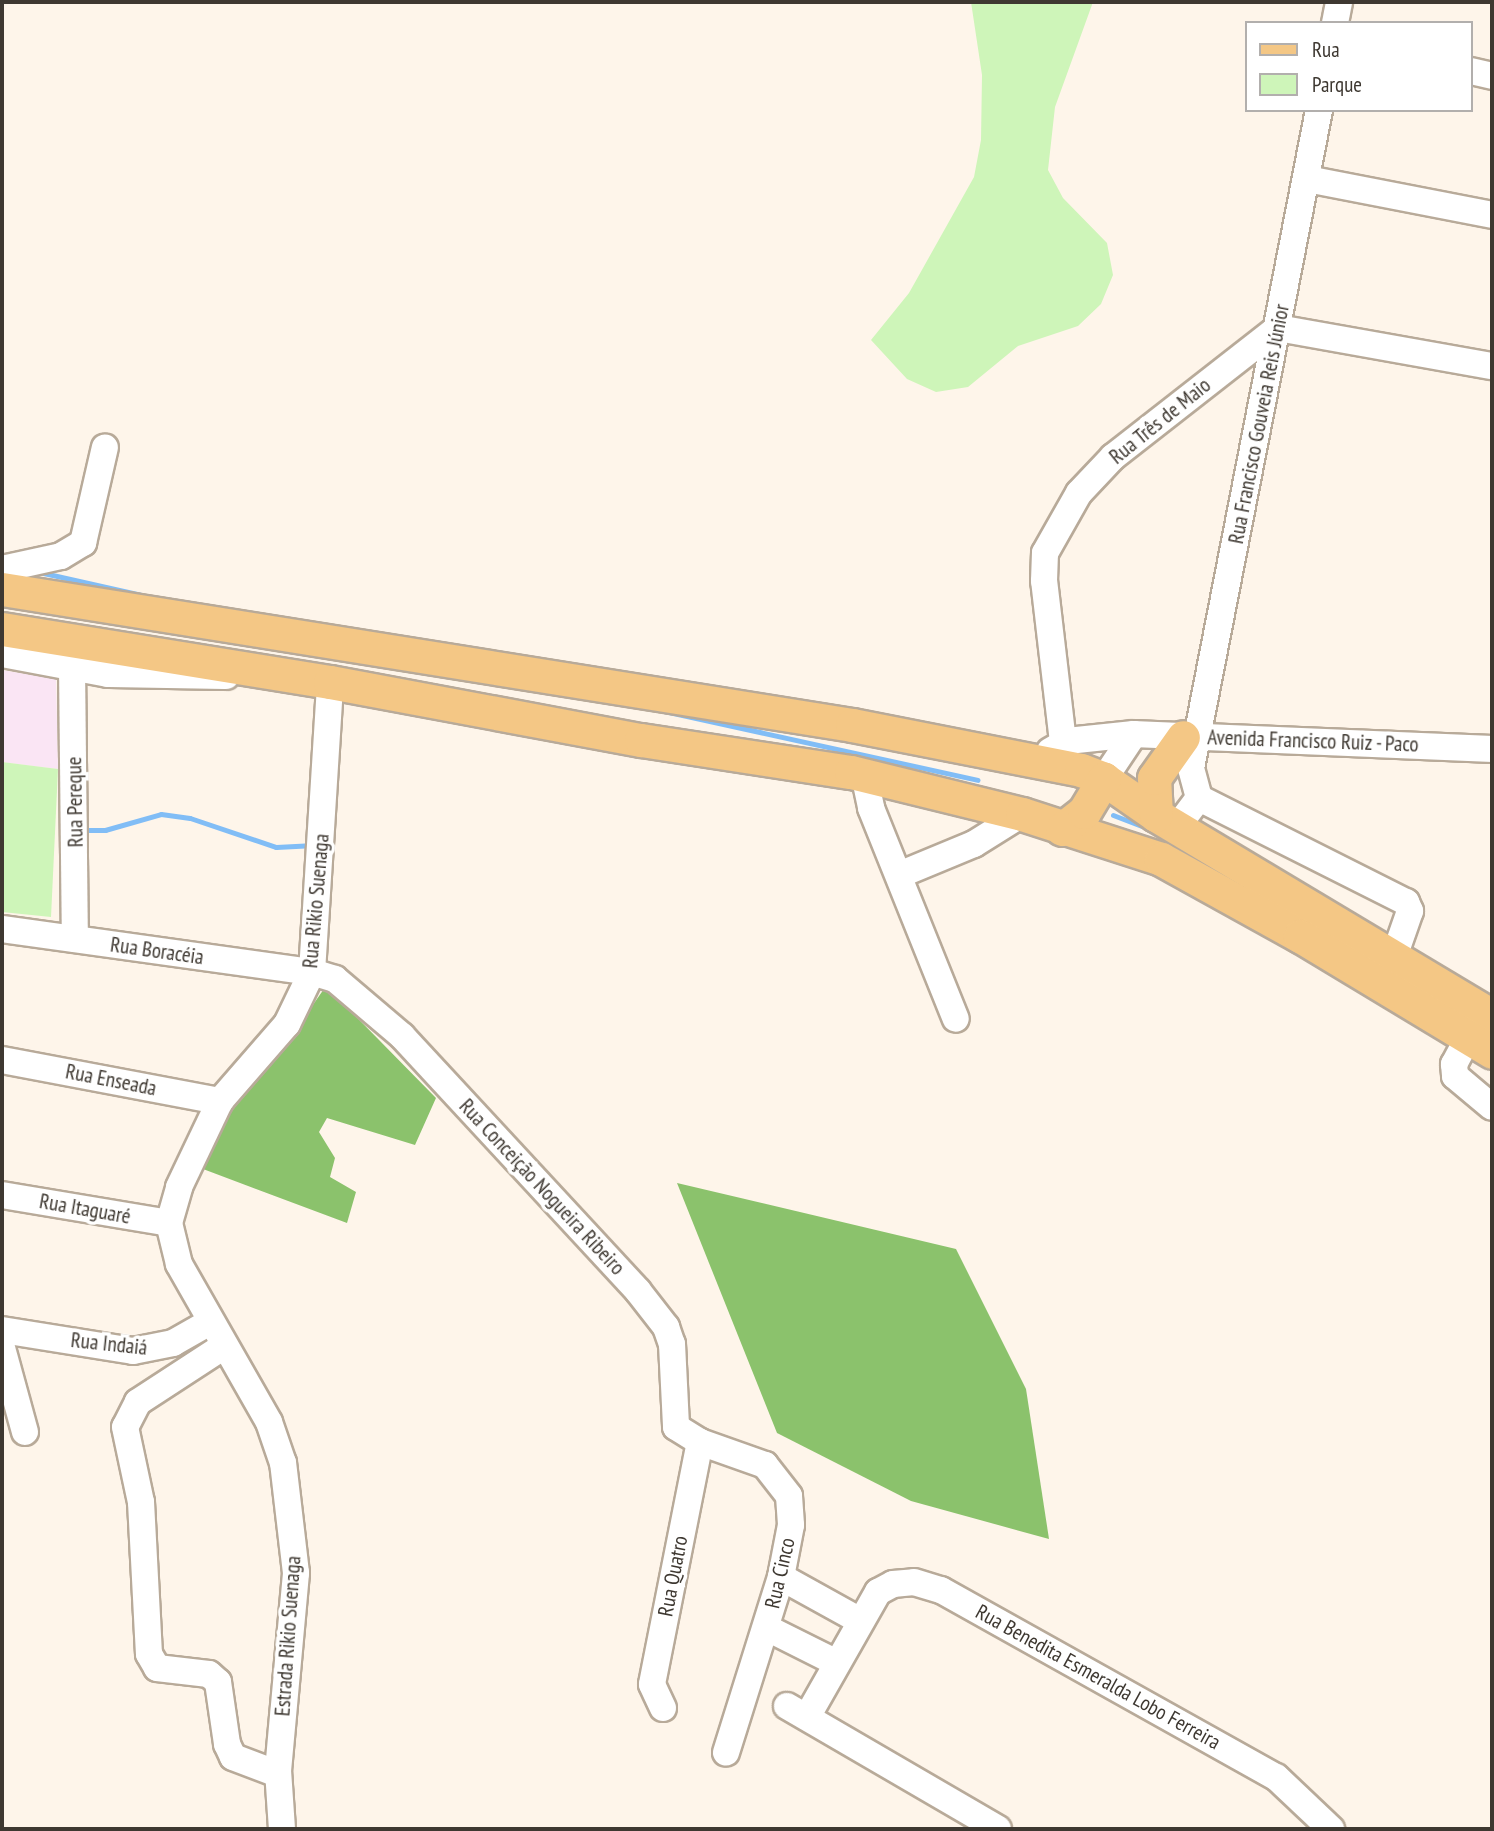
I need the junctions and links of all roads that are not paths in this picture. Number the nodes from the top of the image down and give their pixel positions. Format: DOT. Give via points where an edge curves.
graph roads {
  1 [pos="1339,2"];
  2 [pos="1335,21"];
  3 [pos="1473,71"];
  4 [pos="1492,76"];
  5 [pos="1319,112"];
  6 [pos="1307,179"];
  7 [pos="1492,215"];
  8 [pos="1278,328"];
  9 [pos="1492,366"];
  10 [pos="105,447"];
  11 [pos="2,569"];
  12 [pos="2,589"];
  13 [pos="2,629"];
  14 [pos="2,654"];
  15 [pos="72,665"];
  16 [pos="282,675"];
  17 [pos="330,682"];
  18 [pos="667,695"];
  19 [pos="584,729"];
  20 [pos="1134,734"];
  21 [pos="1191,737"];
  22 [pos="1492,749"];
  23 [pos="1051,751"];
  24 [pos="864,775"];
  25 [pos="1104,779"];
  26 [pos="1199,798"];
  27 [pos="1022,814"];
  28 [pos="1166,821"];
  29 [pos="1062,829"];
  30 [pos="1310,857"];
  31 [pos="900,875"];
  32 [pos="1293,895"];
  33 [pos="2,929"];
  34 [pos="75,939"];
  35 [pos="1394,957"];
  36 [pos="312,972"];
  37 [pos="956,1019"];
  38 [pos="1484,1035"];
  39 [pos="2,1060"];
  40 [pos="220,1101"];
  41 [pos="1492,1107"];
  42 [pos="2,1195"];
  43 [pos="169,1223"];
  44 [pos="210,1322"];
  45 [pos="2,1331"];
  46 [pos="224,1346"];
  47 [pos="2,1348"];
  48 [pos="24,1432"];
  49 [pos="700,1442"];
  50 [pos="781,1577"];
  51 [pos="859,1620"];
  52 [pos="766,1628"];
  53 [pos="837,1663"];
  54 [pos="663,1708"];
  55 [pos="726,1753"];
  56 [pos="278,1774"];
  57 [pos="282,1829"];
  58 [pos="998,1829"];
  59 [pos="1331,1829"];
  1 -- 2 [label="street"];
  3 -- 4 [label="street"];
  5 -- 6 [label="street, Rua Francisco Gouveia Reis Júnior"];
  6 -- 7 [label="street"];
  6 -- 8 [label="street, Rua Francisco Gouveia Reis Júnior"];
  8 -- 9 [label="street"];
  8 -- 21 [label="street, Rua Francisco Gouveia Reis Júnior"];
  8 -- 23 [label="street, Rua Três de Maio" via="1113,457 1079,492 1057,525 1045,553 1044,581"];
  10 -- 11 [label="street" via="83,543 61,556"];
  12 -- 18 [label="main road"];
  13 -- 16 [label="main road"];
  14 -- 15 [label="street"];
  15 -- 16 [label="street" via="135,676"];
  15 -- 34 [label="street, Rua Pereque"];
  16 -- 17 [label="main road"];
  17 -- 19 [label="main road"];
  17 -- 36 [label="street, Rua Rikio Suenaga"];
  18 -- 19 [label="main road" via="677,714 667,726"];
  18 -- 23 [label="main road"];
  19 -- 24 [label="main road"];
  20 -- 21 [label="street, Avenida Francisco Ruiz - Paco"];
  20 -- 23 [label="street, Avenida Francisco Ruiz - Paco"];
  20 -- 25 [label="street"];
  21 -- 22 [label="street, Avenida Francisco Ruiz - Paco"];
  21 -- 26 [label="street, Rua Francisco Gouveia Reis Júnior" via="1191,768"];
  21 -- 28 [label="main road" via="1154,778"];
  23 -- 25 [label="main road"];
  23 -- 27 [label="main road" via="1017,785 1017,806"];
  24 -- 27 [label="main road"];
  24 -- 31 [label="street" via="871,808"];
  25 -- 28 [label="main road"];
  25 -- 29 [label="main road" via="1084,812"];
  26 -- 28 [label="street"];
  26 -- 30 [label="street"];
  27 -- 29 [label="main road"];
  27 -- 31 [label="street" via="974,844"];
  28 -- 32 [label="main road"];
  29 -- 38 [label="main road" via="1161,859"];
  30 -- 32 [label="street"];
  30 -- 35 [label="street" via="1406,902 1410,911"];
  31 -- 37 [label="street"];
  32 -- 35 [label="main road"];
  33 -- 34 [label="street, Rua Boracéia"];
  34 -- 36 [label="street, Rua Boracéia"];
  35 -- 38 [label="main road"];
  36 -- 40 [label="street, Rua Rikio Suenaga" via="286,1024"];
  36 -- 49 [label="street, Rua Conceição Nogueira Ribeiro" via="350,988 402,1036 638,1291 666,1327 672,1344 676,1427"];
  38 -- 41 [label="street" via="1454,1064 1455,1076"];
  39 -- 40 [label="street, Rua Enseada"];
  40 -- 43 [label="street, Rua Rikio Suenaga" via="179,1187"];
  42 -- 43 [label="street, Rua Itaguaré"];
  43 -- 44 [label="street, Rua Rikio Suenaga" via="179,1264"];
  44 -- 45 [label="street, Rua Indaiá" via="173,1343 133,1351"];
  44 -- 46 [label="street, Estrada Rikio Suenaga"];
  46 -- 56 [label="street, Estrada Rikio Suenaga" via="269,1422 290,1502 296,1573"];
  46 -- 56 [label="street" via="138,1402 125,1427 141,1503 149,1654 158,1668 209,1674 218,1682 233,1757"];
  47 -- 48 [label="street"];
  49 -- 50 [label="street, Rua Cinco" via="765,1465 781,1480 789,1496 792,1525"];
  49 -- 54 [label="street, Rua Quatro" via="652,1684"];
  50 -- 51 [label="street"];
  50 -- 52 [label="street, Rua Cinco"];
  51 -- 53 [label="street, Rua Benedita Esmeralda Lobo Ferreira"];
  51 -- 59 [label="street, Rua Benedita Esmeralda Lobo Ferreira" via="878,1592 893,1584 914,1582 941,1590 1276,1777"];
  52 -- 53 [label="street"];
  52 -- 55 [label="street, Rua Cinco"];
  53 -- 58 [label="street, Rua Benedita Esmeralda Lobo Ferreira" via="797,1712"];
  56 -- 57 [label="street, Estrada Rikio Suenaga"];
}
